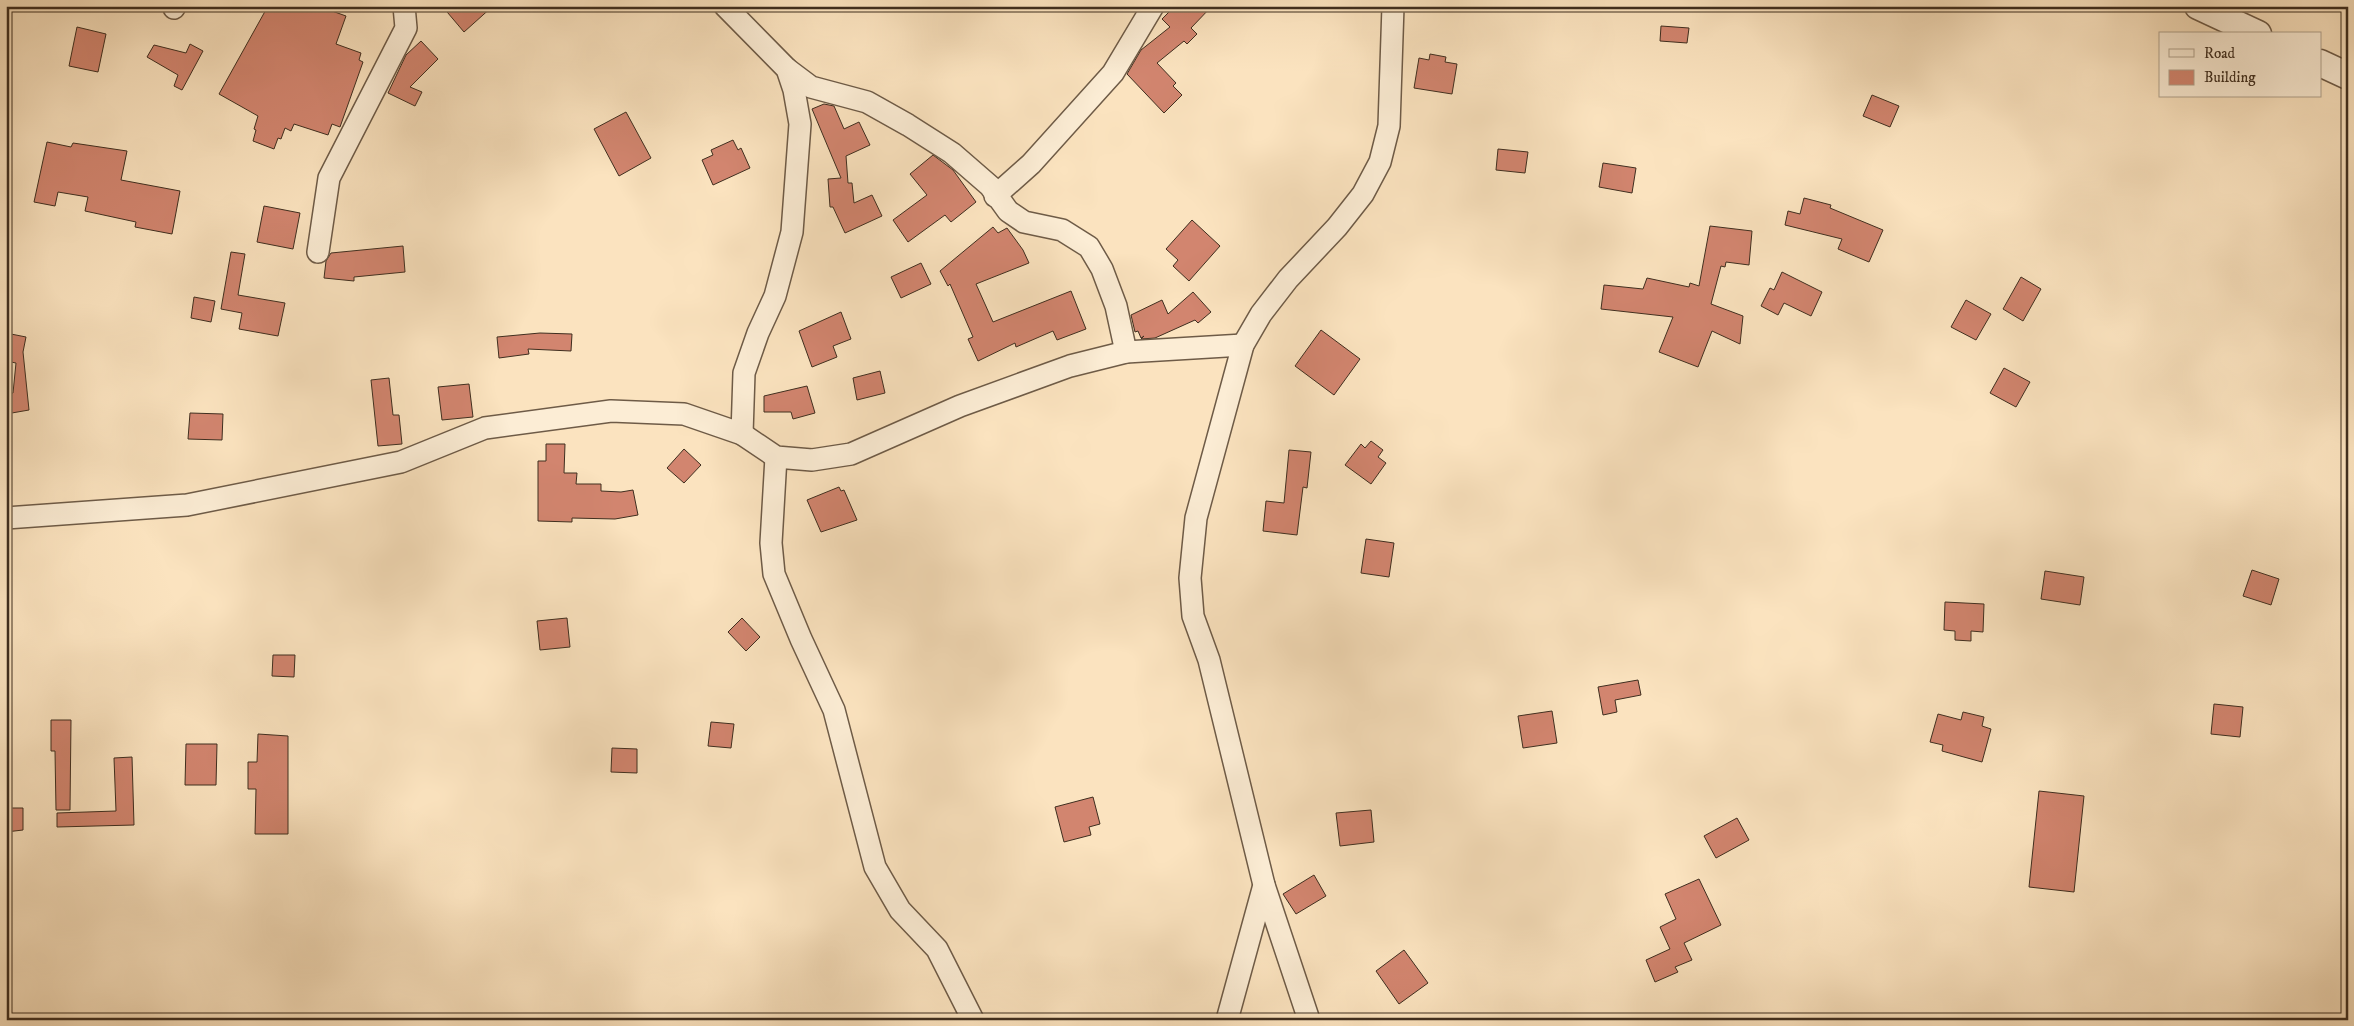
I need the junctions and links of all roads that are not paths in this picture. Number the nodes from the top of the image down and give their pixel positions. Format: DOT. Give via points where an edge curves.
graph roads {
  1 [pos="404,6"];
  2 [pos="725,6"];
  3 [pos="1153,6"];
  4 [pos="1393,6"];
  5 [pos="2198,6"];
  6 [pos="2254,32"];
  7 [pos="2322,64"];
  8 [pos="787,69"];
  9 [pos="2348,76"];
  10 [pos="995,196"];
  11 [pos="318,252"];
  12 [pos="1243,345"];
  13 [pos="1126,352"];
  14 [pos="742,434"];
  15 [pos="776,457"];
  16 [pos="6,518"];
  17 [pos="1264,884"];
  18 [pos="973,1020"];
  19 [pos="1227,1020"];
  20 [pos="1309,1020"];
  1 -- 11 [label="street" via="406,28 329,178"];
  2 -- 8 [label="street"];
  3 -- 10 [label="street" via="1113,73 1031,164"];
  4 -- 12 [label="street" via="1389,126 1380,162 1363,194 1288,279 1261,314"];
  5 -- 6 [label="street"];
  7 -- 9 [label="street"];
  8 -- 10 [label="street" via="811,87 867,102 908,125 952,153 990,186"];
  8 -- 14 [label="street" via="800,124 792,232 775,296 744,373"];
  10 -- 13 [label="street" via="1024,222 1062,230 1089,247 1116,306"];
  12 -- 13 [label="street"];
  12 -- 17 [label="street" via="1196,518 1190,578 1193,616 1209,660"];
  13 -- 15 [label="street" via="1070,366 960,406 850,454 812,460"];
  14 -- 15 [label="street"];
  14 -- 16 [label="street" via="684,414 611,411 485,428 401,462 187,505"];
  15 -- 18 [label="street" via="771,543 774,574 834,710 875,867 900,910 937,949"];
  17 -- 19 [label="street"];
  17 -- 20 [label="street"];
}
